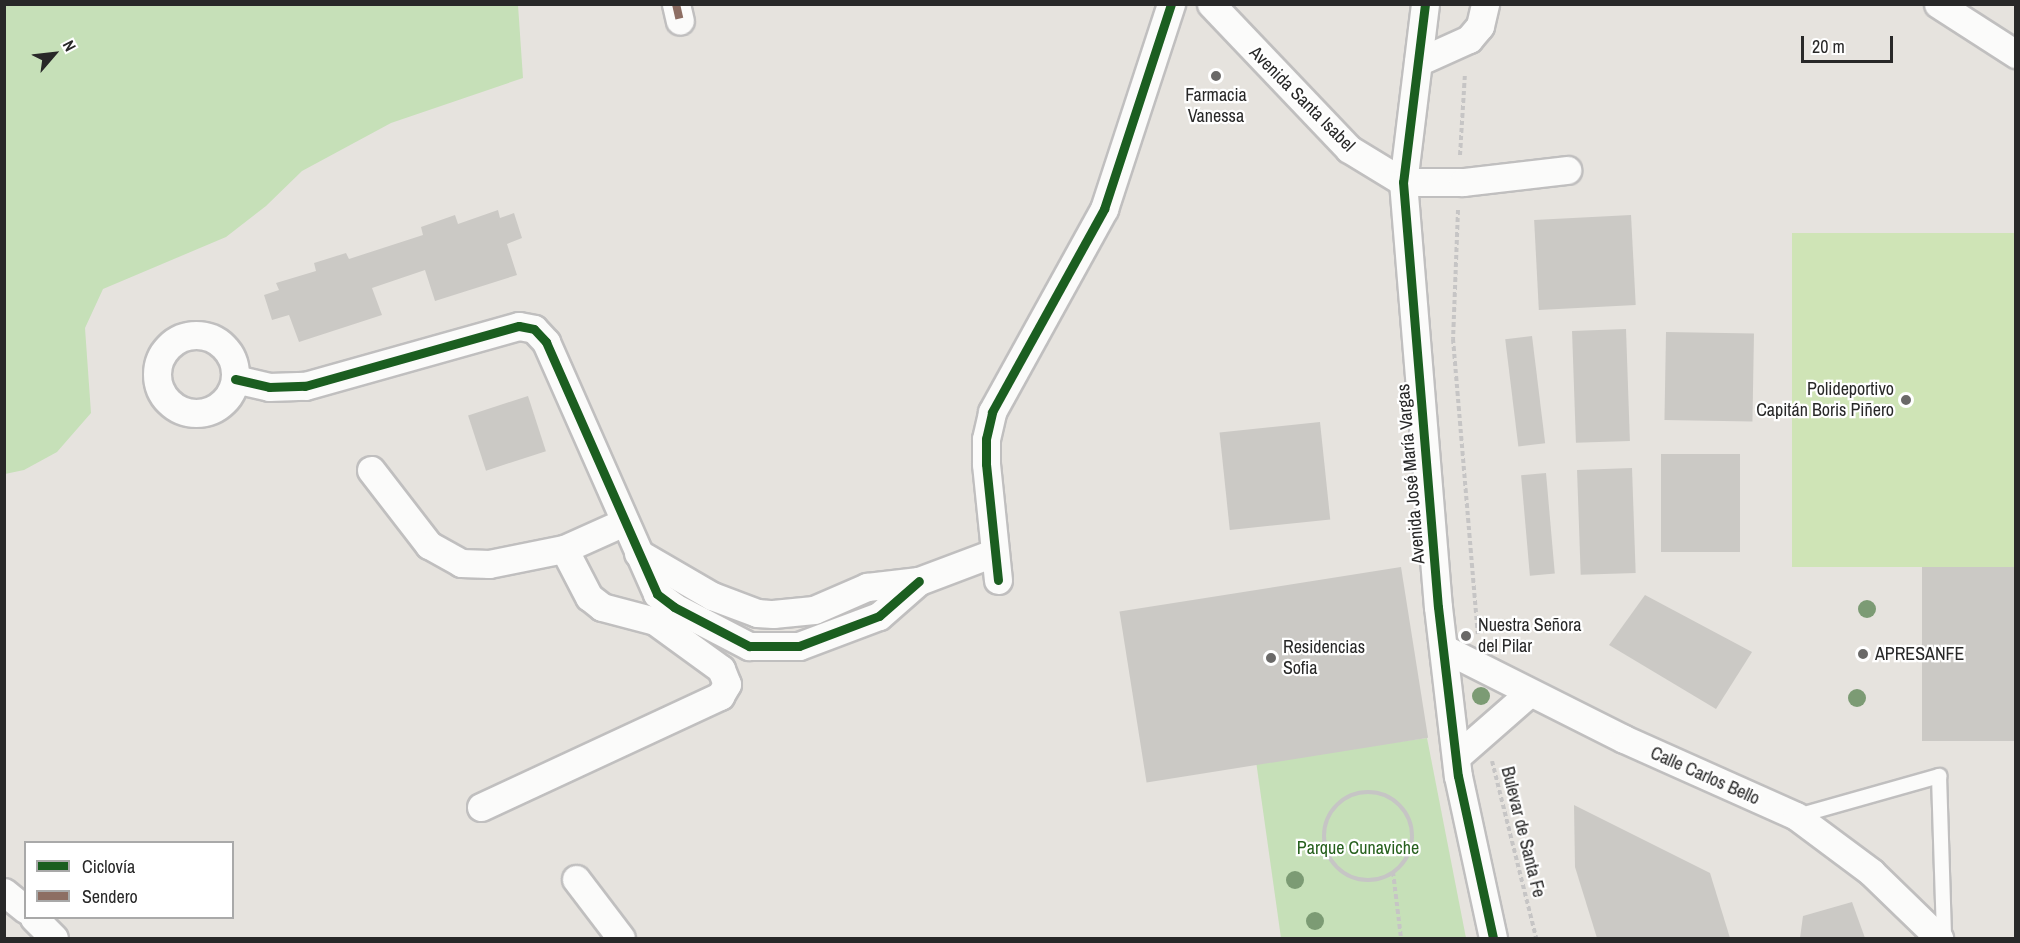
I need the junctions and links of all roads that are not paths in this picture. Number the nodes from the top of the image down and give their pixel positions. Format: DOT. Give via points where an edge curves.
graph roads {
  1 [pos="1171,4"];
  2 [pos="1211,4"];
  3 [pos="1425,4"];
  4 [pos="1485,4"];
  5 [pos="1938,4"];
  6 [pos="2016,54"];
  7 [pos="1418,62"];
  8 [pos="1567,170"];
  9 [pos="1403,182"];
  10 [pos="235,379"];
  11 [pos="371,470"];
  12 [pos="624,522"];
  13 [pos="564,549"];
  14 [pos="993,553"];
  15 [pos="638,554"];
  16 [pos="998,580"];
  17 [pos="920,581"];
  18 [pos="757,613"];
  19 [pos="749,646"];
  20 [pos="1445,649"];
  21 [pos="1529,693"];
  22 [pos="1456,757"];
  23 [pos="481,807"];
  24 [pos="1796,816"];
  25 [pos="576,879"];
  26 [pos="4,892"];
  27 [pos="24,908"];
  28 [pos="35,919"];
  29 [pos="54,939"];
  30 [pos="621,939"];
  31 [pos="1493,939"];
  32 [pos="1939,939"];
  33 [pos="1944,939"];
  1 -- 14 [label="street" via="1104,208 992,412 986,456"];
  2 -- 9 [label="street, Avenida Santa Isabel" via="1349,149"];
  3 -- 7 [label="street, Avenida José María Vargas"];
  4 -- 7 [label="street" via="1480,27 1470,39"];
  5 -- 6 [label="street"];
  7 -- 9 [label="street, Avenida José María Vargas"];
  8 -- 9 [label="street"];
  9 -- 20 [label="street, Avenida José María Vargas" via="1438,607"];
  10 -- 12 [label="street" via="287,389 305,386 519,326 534,329 546,342"];
  11 -- 13 [label="street" via="429,545 462,563 489,564"];
  12 -- 13 [label="street"];
  12 -- 15 [label="street"];
  13 -- 23 [label="street" via="589,597 602,607 655,621 721,669 727,684 720,696"];
  14 -- 16 [label="street"];
  14 -- 17 [label="street"];
  15 -- 18 [label="street" via="712,596"];
  15 -- 19 [label="street" via="657,594 696,620"];
  17 -- 18 [label="street" via="867,587 814,610"];
  17 -- 19 [label="street" via="879,616 822,640 777,648"];
  18 -- 19 [label="street"];
  20 -- 21 [label="street, Calle Carlos Bello"];
  20 -- 22 [label="street, Avenida José María Vargas"];
  21 -- 22 [label="street"];
  21 -- 24 [label="street, Calle Carlos Bello"];
  22 -- 31 [label="street, Avenida José María Vargas"];
  24 -- 32 [label="street, Calle Carlos Bello" via="1871,872"];
  24 -- 33 [label="lane" via="1939,776"];
  25 -- 30 [label="street"];
  26 -- 27 [label="street"];
  28 -- 29 [label="street"];
}
